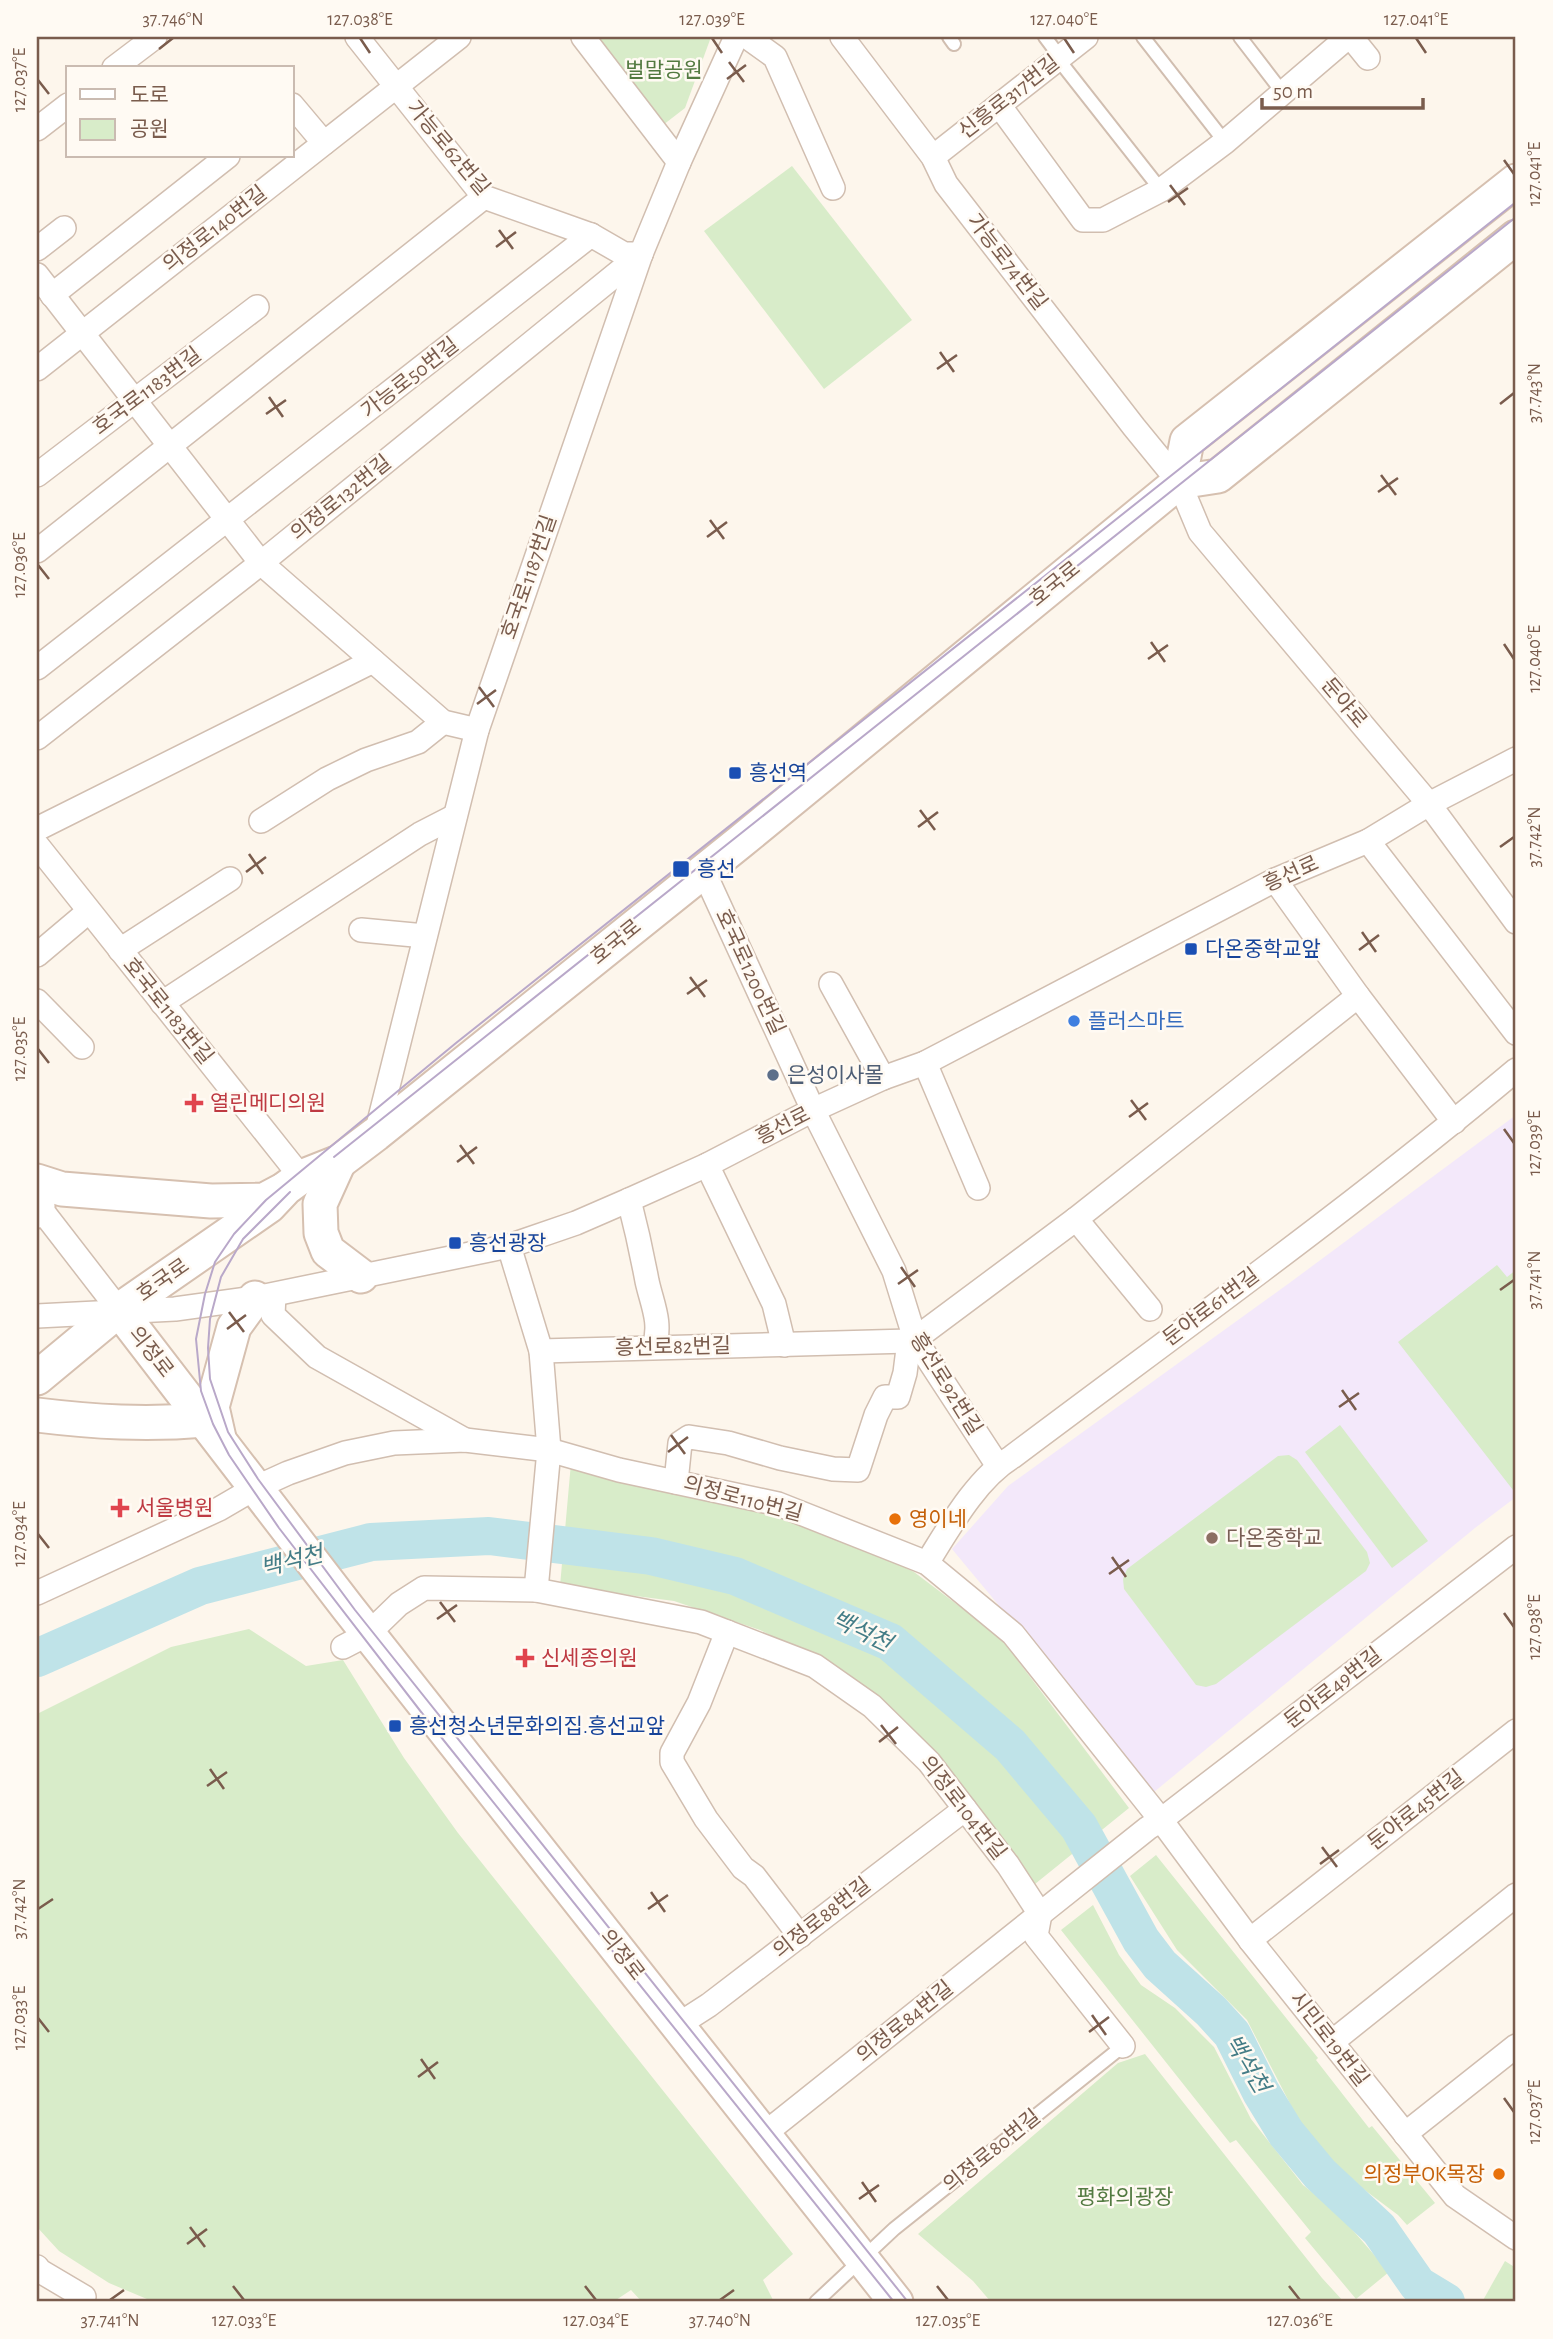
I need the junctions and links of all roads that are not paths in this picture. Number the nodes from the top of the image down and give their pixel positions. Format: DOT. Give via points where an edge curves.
graph roads {
  1 [pos="155,37"];
  2 [pos="357,37"];
  3 [pos="459,37"];
  4 [pos="583,37"];
  5 [pos="736,37"];
  6 [pos="747,37"];
  7 [pos="842,37"];
  8 [pos="1045,37"];
  9 [pos="1086,37"];
  10 [pos="1143,37"];
  11 [pos="1240,37"];
  12 [pos="1350,37"];
  13 [pos="1059,58"];
  14 [pos="1368,58"];
  15 [pos="117,66"];
  16 [pos="396,86"];
  17 [pos="1283,93"];
  18 [pos="999,105"];
  19 [pos="66,106"];
  20 [pos="294,107"];
  21 [pos="37,129"];
  22 [pos="1225,142"];
  23 [pos="324,143"];
  24 [pos="933,157"];
  25 [pos="225,158"];
  26 [pos="679,162"];
  27 [pos="1516,181"];
  28 [pos="833,188"];
  29 [pos="1161,190"];
  30 [pos="484,197"];
  31 [pos="64,228"];
  32 [pos="591,235"];
  33 [pos="1516,237"];
  34 [pos="37,249"];
  35 [pos="641,254"];
  36 [pos="37,275"];
  37 [pos="52,295"];
  38 [pos="257,307"];
  39 [pos="82,333"];
  40 [pos="37,369"];
  41 [pos="134,400"];
  42 [pos="170,446"];
  43 [pos="37,475"];
  44 [pos="1179,482"];
  45 [pos="228,520"];
  46 [pos="37,551"];
  47 [pos="261,563"];
  48 [pos="373,661"];
  49 [pos="37,668"];
  50 [pos="443,722"];
  51 [pos="477,730"];
  52 [pos="37,738"];
  53 [pos="1516,758"];
  54 [pos="1429,804"];
  55 [pos="455,816"];
  56 [pos="261,821"];
  57 [pos="37,829"];
  58 [pos="1368,841"];
  59 [pos="38,850"];
  60 [pos="704,872"];
  61 [pos="230,878"];
  62 [pos="1275,880"];
  63 [pos="88,912"];
  64 [pos="1516,922"];
  65 [pos="361,930"];
  66 [pos="425,936"];
  67 [pos="120,950"];
  68 [pos="37,955"];
  69 [pos="831,984"];
  70 [pos="1358,996"];
  71 [pos="37,1001"];
  72 [pos="162,1003"];
  73 [pos="1516,1032"];
  74 [pos="82,1047"];
  75 [pos="926,1063"];
  76 [pos="1516,1070"];
  77 [pos="883,1078"];
  78 [pos="813,1110"];
  79 [pos="1454,1122"];
  80 [pos="376,1134"];
  81 [pos="339,1162"];
  82 [pos="707,1165"];
  83 [pos="293,1182"];
  84 [pos="978,1188"];
  85 [pos="37,1200"];
  86 [pos="629,1200"];
  87 [pos="1076,1219"];
  88 [pos="509,1246"];
  89 [pos="361,1276"];
  90 [pos="264,1296"];
  91 [pos="1150,1309"];
  92 [pos="119,1310"];
  93 [pos="37,1316"];
  94 [pos="912,1340"];
  95 [pos="783,1345"];
  96 [pos="654,1346"];
  97 [pos="541,1351"];
  98 [pos="37,1378"];
  99 [pos="37,1415"];
  100 [pos="212,1430"];
  101 [pos="465,1440"];
  102 [pos="549,1451"];
  103 [pos="998,1466"];
  104 [pos="676,1482"];
  105 [pos="260,1493"];
  106 [pos="1513,1555"];
  107 [pos="927,1563"];
  108 [pos="536,1590"];
  109 [pos="37,1592"];
  110 [pos="727,1632"];
  111 [pos="356,1640"];
  112 [pos="1516,1731"];
  113 [pos="965,1809"];
  114 [pos="1154,1824"];
  115 [pos="1516,1895"];
  116 [pos="1043,1912"];
  117 [pos="800,1936"];
  118 [pos="1250,1940"];
  119 [pos="678,2025"];
  120 [pos="1332,2042"];
  121 [pos="1123,2046"];
  122 [pos="1516,2046"];
  123 [pos="764,2134"];
  124 [pos="1405,2134"];
  125 [pos="1511,2226"];
  126 [pos="862,2258"];
  127 [pos="37,2267"];
  128 [pos="87,2300"];
  129 [pos="816,2302"];
  130 [pos="896,2302"];
  1 -- 15 [label="street"];
  2 -- 16 [label="street, 가능로62번길"];
  3 -- 16 [label="street, 의정로140번길"];
  4 -- 26 [label="street"];
  5 -- 26 [label="street, 호국로1187번길"];
  6 -- 28 [label="street" via="775,57"];
  7 -- 24 [label="street, 가능로74번길"];
  8 -- 13 [label="lane"];
  9 -- 13 [label="street, 신흥로317번길"];
  10 -- 22 [label="lane"];
  11 -- 17 [label="lane"];
  12 -- 14 [label="street"];
  12 -- 17 [label="street"];
  13 -- 18 [label="street, 신흥로317번길"];
  13 -- 29 [label="lane"];
  16 -- 23 [label="street, 의정로140번길"];
  16 -- 30 [label="street, 가능로62번길"];
  17 -- 22 [label="street"];
  18 -- 24 [label="street, 신흥로317번길"];
  18 -- 29 [label="street" via="1083,220 1103,220"];
  19 -- 21 [label="street"];
  20 -- 23 [label="street"];
  22 -- 29 [label="street"];
  23 -- 39 [label="street, 의정로140번길"];
  24 -- 44 [label="street, 가능로74번길" via="946,184"];
  25 -- 37 [label="street"];
  26 -- 35 [label="street, 호국로1187번길"];
  27 -- 44 [label="street" via="1187,441"];
  30 -- 32 [label="street, 가능로62번길"];
  30 -- 42 [label="street"];
  31 -- 34 [label="street"];
  32 -- 35 [label="street, 가능로62번길" via="624,254"];
  32 -- 45 [label="street, 가능로50번길"];
  33 -- 44 [label="street" via="1218,476"];
  35 -- 47 [label="street, 의정로132번길"];
  35 -- 51 [label="street, 호국로1187번길"];
  36 -- 37 [label="street"];
  37 -- 39 [label="street"];
  38 -- 41 [label="street, 호국로1183번길"];
  39 -- 40 [label="street, 의정로140번길"];
  39 -- 41 [label="street"];
  41 -- 42 [label="street"];
  41 -- 43 [label="street, 호국로1183번길"];
  42 -- 45 [label="street"];
  42 -- 46 [label="street"];
  44 -- 54 [label="street, 둔야로" via="1200,532"];
  44 -- 60 [label="street, 호국로"];
  45 -- 47 [label="street"];
  45 -- 49 [label="street, 가능로50번길"];
  47 -- 48 [label="street"];
  47 -- 52 [label="street, 의정로132번길"];
  48 -- 50 [label="street"];
  48 -- 57 [label="street"];
  50 -- 51 [label="street"];
  50 -- 56 [label="street" via="418,742 327,779"];
  51 -- 55 [label="street, 호국로1187번길"];
  53 -- 54 [label="street, 흥선로"];
  54 -- 58 [label="street, 흥선로"];
  54 -- 64 [label="street, 둔야로"];
  55 -- 66 [label="street, 호국로1187번길"];
  55 -- 72 [label="street" via="420,834"];
  58 -- 62 [label="street, 흥선로"];
  58 -- 73 [label="street"];
  59 -- 63 [label="street, 호국로1183번길"];
  60 -- 78 [label="street, 호국로1200번길"];
  60 -- 80 [label="street, 호국로"];
  61 -- 67 [label="street"];
  62 -- 70 [label="street"];
  62 -- 75 [label="street, 흥선로"];
  63 -- 67 [label="street, 호국로1183번길"];
  63 -- 68 [label="street"];
  65 -- 66 [label="street"];
  66 -- 80 [label="street, 호국로1187번길"];
  67 -- 72 [label="street, 호국로1183번길"];
  69 -- 77 [label="street"];
  70 -- 79 [label="street"];
  70 -- 87 [label="street"];
  71 -- 74 [label="street"];
  72 -- 83 [label="street, 호국로1183번길"];
  75 -- 77 [label="street, 흥선로"];
  75 -- 84 [label="street"];
  76 -- 79 [label="street, 둔야로61번길"];
  77 -- 78 [label="street, 흥선로"];
  78 -- 82 [label="street, 흥선로"];
  78 -- 94 [label="street, 흥선로92번길" via="894,1271"];
  79 -- 103 [label="street, 둔야로61번길"];
  80 -- 81 [label="street, 호국로"];
  81 -- 83 [label="street, 호국로"];
  81 -- 89 [label="street" via="320,1204 321,1233 328,1251"];
  82 -- 86 [label="street, 흥선로"];
  82 -- 95 [label="street" via="774,1304"];
  83 -- 85 [label="street" via="264,1199 211,1201 62,1189"];
  83 -- 92 [label="street, 호국로" via="269,1206"];
  85 -- 92 [label="street, 의정로"];
  86 -- 88 [label="street, 흥선로"];
  86 -- 96 [label="street" via="657,1315"];
  87 -- 91 [label="street"];
  87 -- 94 [label="street"];
  88 -- 89 [label="street, 흥선로"];
  88 -- 97 [label="street"];
  89 -- 90 [label="street, 흥선로"];
  90 -- 92 [label="street, 흥선로"];
  90 -- 100 [label="street" via="234,1327 212,1407"];
  90 -- 101 [label="street" via="273,1315 317,1357"];
  92 -- 93 [label="street, 흥선로"];
  92 -- 98 [label="street, 호국로"];
  92 -- 100 [label="street, 의정로"];
  94 -- 95 [label="street, 흥선로82번길"];
  94 -- 103 [label="street, 흥선로92번길"];
  94 -- 104 [label="street" via="898,1397 885,1397 859,1471 689,1437 680,1443"];
  95 -- 96 [label="street, 흥선로82번길"];
  96 -- 97 [label="street, 흥선로82번길"];
  97 -- 102 [label="street"];
  99 -- 100 [label="street"];
  100 -- 105 [label="street, 의정로"];
  101 -- 102 [label="street, 의정로110번길"];
  101 -- 105 [label="street, 의정로110번길" via="394,1443 345,1453"];
  102 -- 104 [label="street, 의정로110번길"];
  102 -- 108 [label="street"];
  103 -- 107 [label="street, 둔야로61번길"];
  104 -- 107 [label="street, 의정로110번길" via="778,1504"];
  105 -- 109 [label="street, 의정로110번길"];
  105 -- 111 [label="street, 의정로" via="348,1608"];
  106 -- 114 [label="street, 둔야로49번길"];
  107 -- 114 [label="street, 의정로110번길" via="1013,1634"];
  108 -- 110 [label="street, 의정로104번길" via="701,1622"];
  108 -- 111 [label="street, 의정로104번길" via="424,1588"];
  110 -- 113 [label="street, 의정로104번길" via="815,1667 872,1706 929,1762"];
  110 -- 117 [label="street" via="699,1703 672,1753 672,1762 706,1819"];
  111 -- 119 [label="street, 의정로"];
  112 -- 118 [label="street, 둔야로45번길"];
  113 -- 116 [label="street, 의정로104번길"];
  113 -- 117 [label="street, 의정로88번길"];
  114 -- 116 [label="street, 둔야로49번길"];
  114 -- 118 [label="street, 시민로19번길"];
  115 -- 120 [label="street"];
  116 -- 121 [label="street" via="1036,1936"];
  116 -- 123 [label="street, 의정로84번길"];
  117 -- 119 [label="street, 의정로88번길"];
  118 -- 120 [label="street, 시민로19번길"];
  119 -- 123 [label="street, 의정로"];
  120 -- 124 [label="street, 시민로19번길"];
  121 -- 126 [label="lane, 의정로80번길"];
  122 -- 124 [label="street"];
  123 -- 126 [label="street, 의정로"];
  124 -- 125 [label="street, 시민로19번길" via="1455,2196"];
  126 -- 129 [label="lane, 의정로80번길"];
  126 -- 130 [label="street, 의정로"];
  127 -- 128 [label="street"];
}
